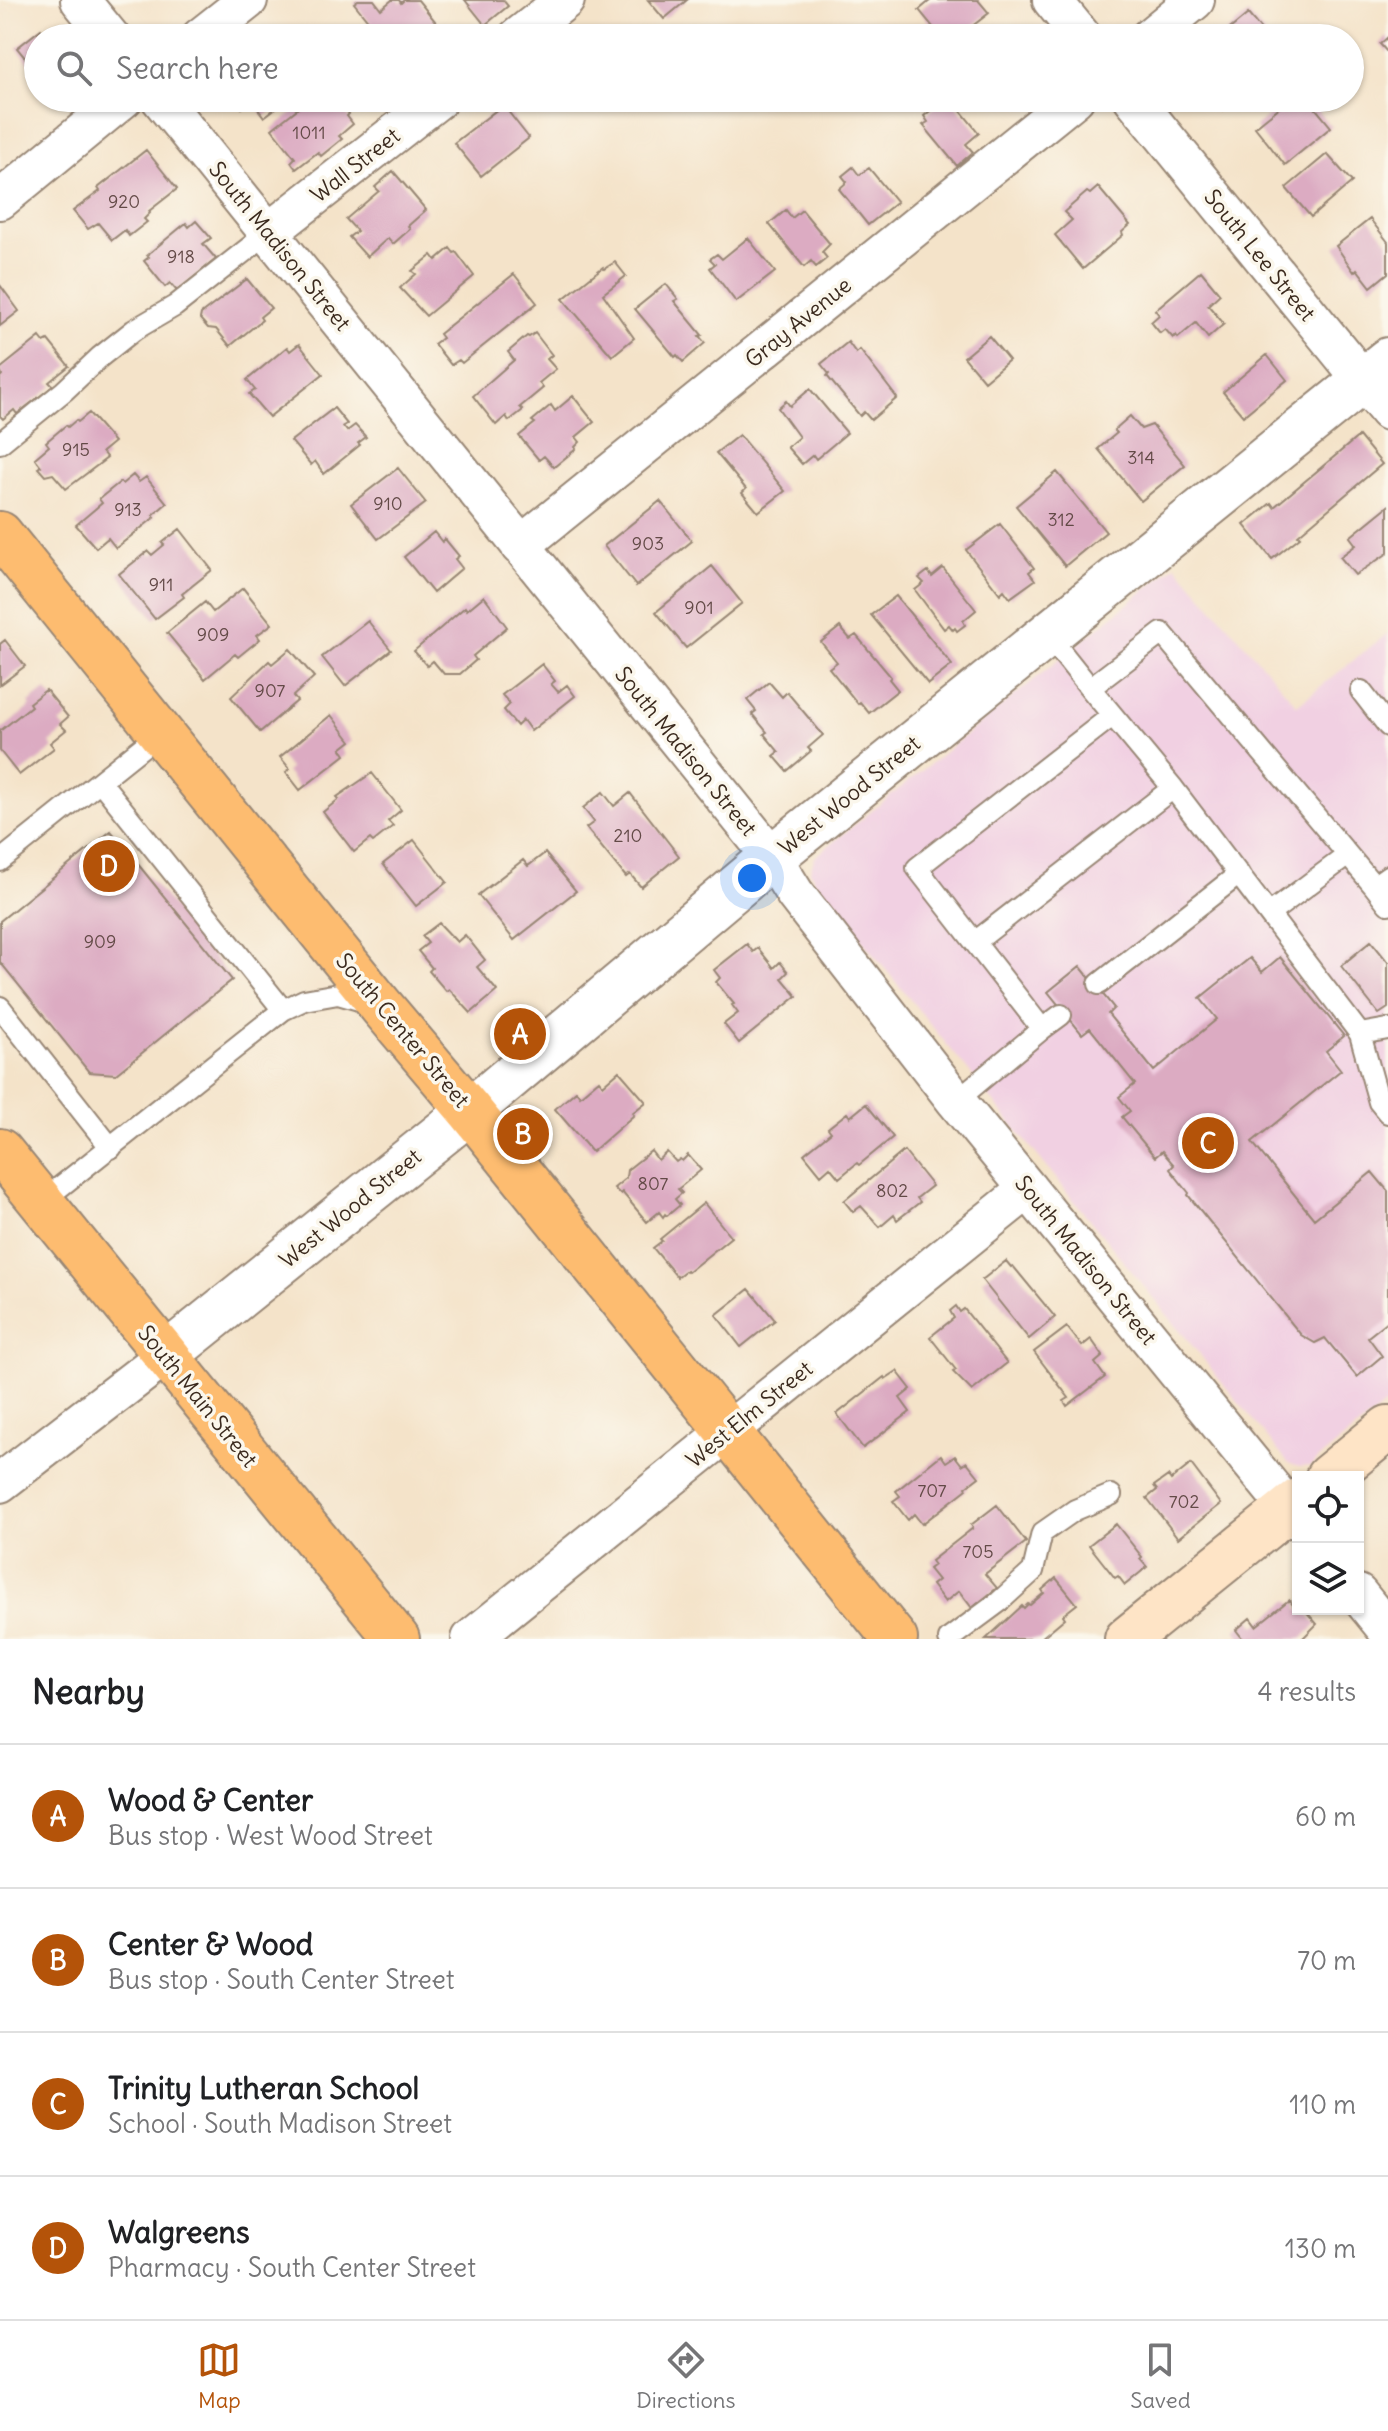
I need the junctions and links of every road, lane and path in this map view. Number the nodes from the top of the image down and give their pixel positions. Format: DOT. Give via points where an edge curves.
graph roads {
  1 [pos="80,0"];
  2 [pos="248,0"];
  3 [pos="565,0"];
  4 [pos="1052,0"];
  5 [pos="1195,0"];
  6 [pos="100,24"];
  7 [pos="218,24"];
  8 [pos="535,24"];
  9 [pos="1072,24"];
  10 [pos="1166,24"];
  11 [pos="107,112"];
  12 [pos="171,112"];
  13 [pos="422,112"];
  14 [pos="1058,112"];
  15 [pos="1145,112"];
  16 [pos="0,200"];
  17 [pos="269,232"];
  18 [pos="1380,384"];
  19 [pos="0,443"];
  20 [pos="0,534"];
  21 [pos="520,546"];
  22 [pos="1047,634"];
  23 [pos="1090,688"];
  24 [pos="1361,691"];
  25 [pos="1112,716"];
  26 [pos="1388,726"];
  27 [pos="160,733"];
  28 [pos="100,781"];
  29 [pos="1173,788"];
  30 [pos="1348,855"];
  31 [pos="772,857"];
  32 [pos="0,861"];
  33 [pos="1239,874"];
  34 [pos="1381,881"];
  35 [pos="1388,904"];
  36 [pos="1269,914"];
  37 [pos="975,942"];
  38 [pos="1099,984"];
  39 [pos="381,1006"];
  40 [pos="0,1007"];
  41 [pos="283,1010"];
  42 [pos="1061,1015"];
  43 [pos="1042,1029"];
  44 [pos="1388,1029"];
  45 [pos="1360,1034"];
  46 [pos="956,1101"];
  47 [pos="470,1111"];
  48 [pos="1388,1113"];
  49 [pos="111,1148"];
  50 [pos="0,1151"];
  51 [pos="1028,1189"];
  52 [pos="41,1202"];
  53 [pos="165,1356"];
  54 [pos="1388,1428"];
  55 [pos="729,1431"];
  56 [pos="1335,1471"];
  57 [pos="0,1483"];
  58 [pos="1111,1495"];
  59 [pos="1292,1506"];
  60 [pos="1292,1512"];
  61 [pos="1364,1601"];
  62 [pos="1388,1631"];
  63 [pos="1131,1638"];
  64 [pos="397,1639"];
  65 [pos="471,1639"];
  66 [pos="895,1639"];
  67 [pos="949,1639"];
  1 -- 6 [label="street"];
  2 -- 7 [label="street"];
  3 -- 8 [label="street"];
  4 -- 9 [label="street"];
  5 -- 10 [label="street"];
  11 -- 16 [label="street"];
  12 -- 17 [label="street, South Madison Street"];
  13 -- 17 [label="street, Wall Street"];
  14 -- 21 [label="street, Gray Avenue"];
  15 -- 18 [label="street, South Lee Street"];
  17 -- 19 [label="lane" via="175,306 111,348"];
  17 -- 21 [label="street, South Madison Street"];
  18 -- 22 [label="street, West Wood Street"];
  20 -- 27 [label="main road, South Center Street"];
  21 -- 31 [label="street, South Madison Street"];
  22 -- 23 [label="lane"];
  22 -- 31 [label="street, West Wood Street"];
  23 -- 25 [label="lane"];
  23 -- 30 [label="lane" via="1162,633"];
  24 -- 26 [label="lane"];
  25 -- 29 [label="lane"];
  25 -- 37 [label="lane" via="917,868"];
  27 -- 28 [label="lane"];
  27 -- 39 [label="main road, South Center Street"];
  28 -- 32 [label="lane"];
  28 -- 41 [label="lane"];
  29 -- 33 [label="lane"];
  29 -- 37 [label="lane"];
  30 -- 34 [label="lane"];
  30 -- 36 [label="lane"];
  31 -- 46 [label="street, South Madison Street" via="790,888"];
  31 -- 47 [label="street, West Wood Street"];
  33 -- 36 [label="lane"];
  33 -- 38 [label="lane"];
  34 -- 35 [label="lane"];
  36 -- 45 [label="lane"];
  37 -- 43 [label="lane"];
  39 -- 41 [label="lane" via="338,994"];
  39 -- 47 [label="main road, South Center Street"];
  40 -- 49 [label="lane"];
  41 -- 49 [label="lane"];
  42 -- 43 [label="lane"];
  43 -- 46 [label="lane"];
  44 -- 45 [label="lane"];
  45 -- 48 [label="lane" via="1379,1102"];
  46 -- 51 [label="street, South Madison Street"];
  47 -- 53 [label="street, West Wood Street"];
  47 -- 55 [label="main road, South Center Street"];
  49 -- 52 [label="lane"];
  50 -- 52 [label="main road, South Main Street"];
  51 -- 55 [label="street, West Elm Street"];
  51 -- 59 [label="street, South Madison Street"];
  52 -- 53 [label="main road, South Main Street"];
  53 -- 57 [label="street"];
  53 -- 64 [label="main road, South Main Street"];
  54 -- 56 [label="main road"];
  55 -- 65 [label="street, West Elm Street"];
  55 -- 66 [label="main road, South Center Street"];
  58 -- 67 [label="lane" via="1075,1510 1042,1533 1033,1571"];
  60 -- 63 [label="main road"];
  61 -- 62 [label="street"];
}
